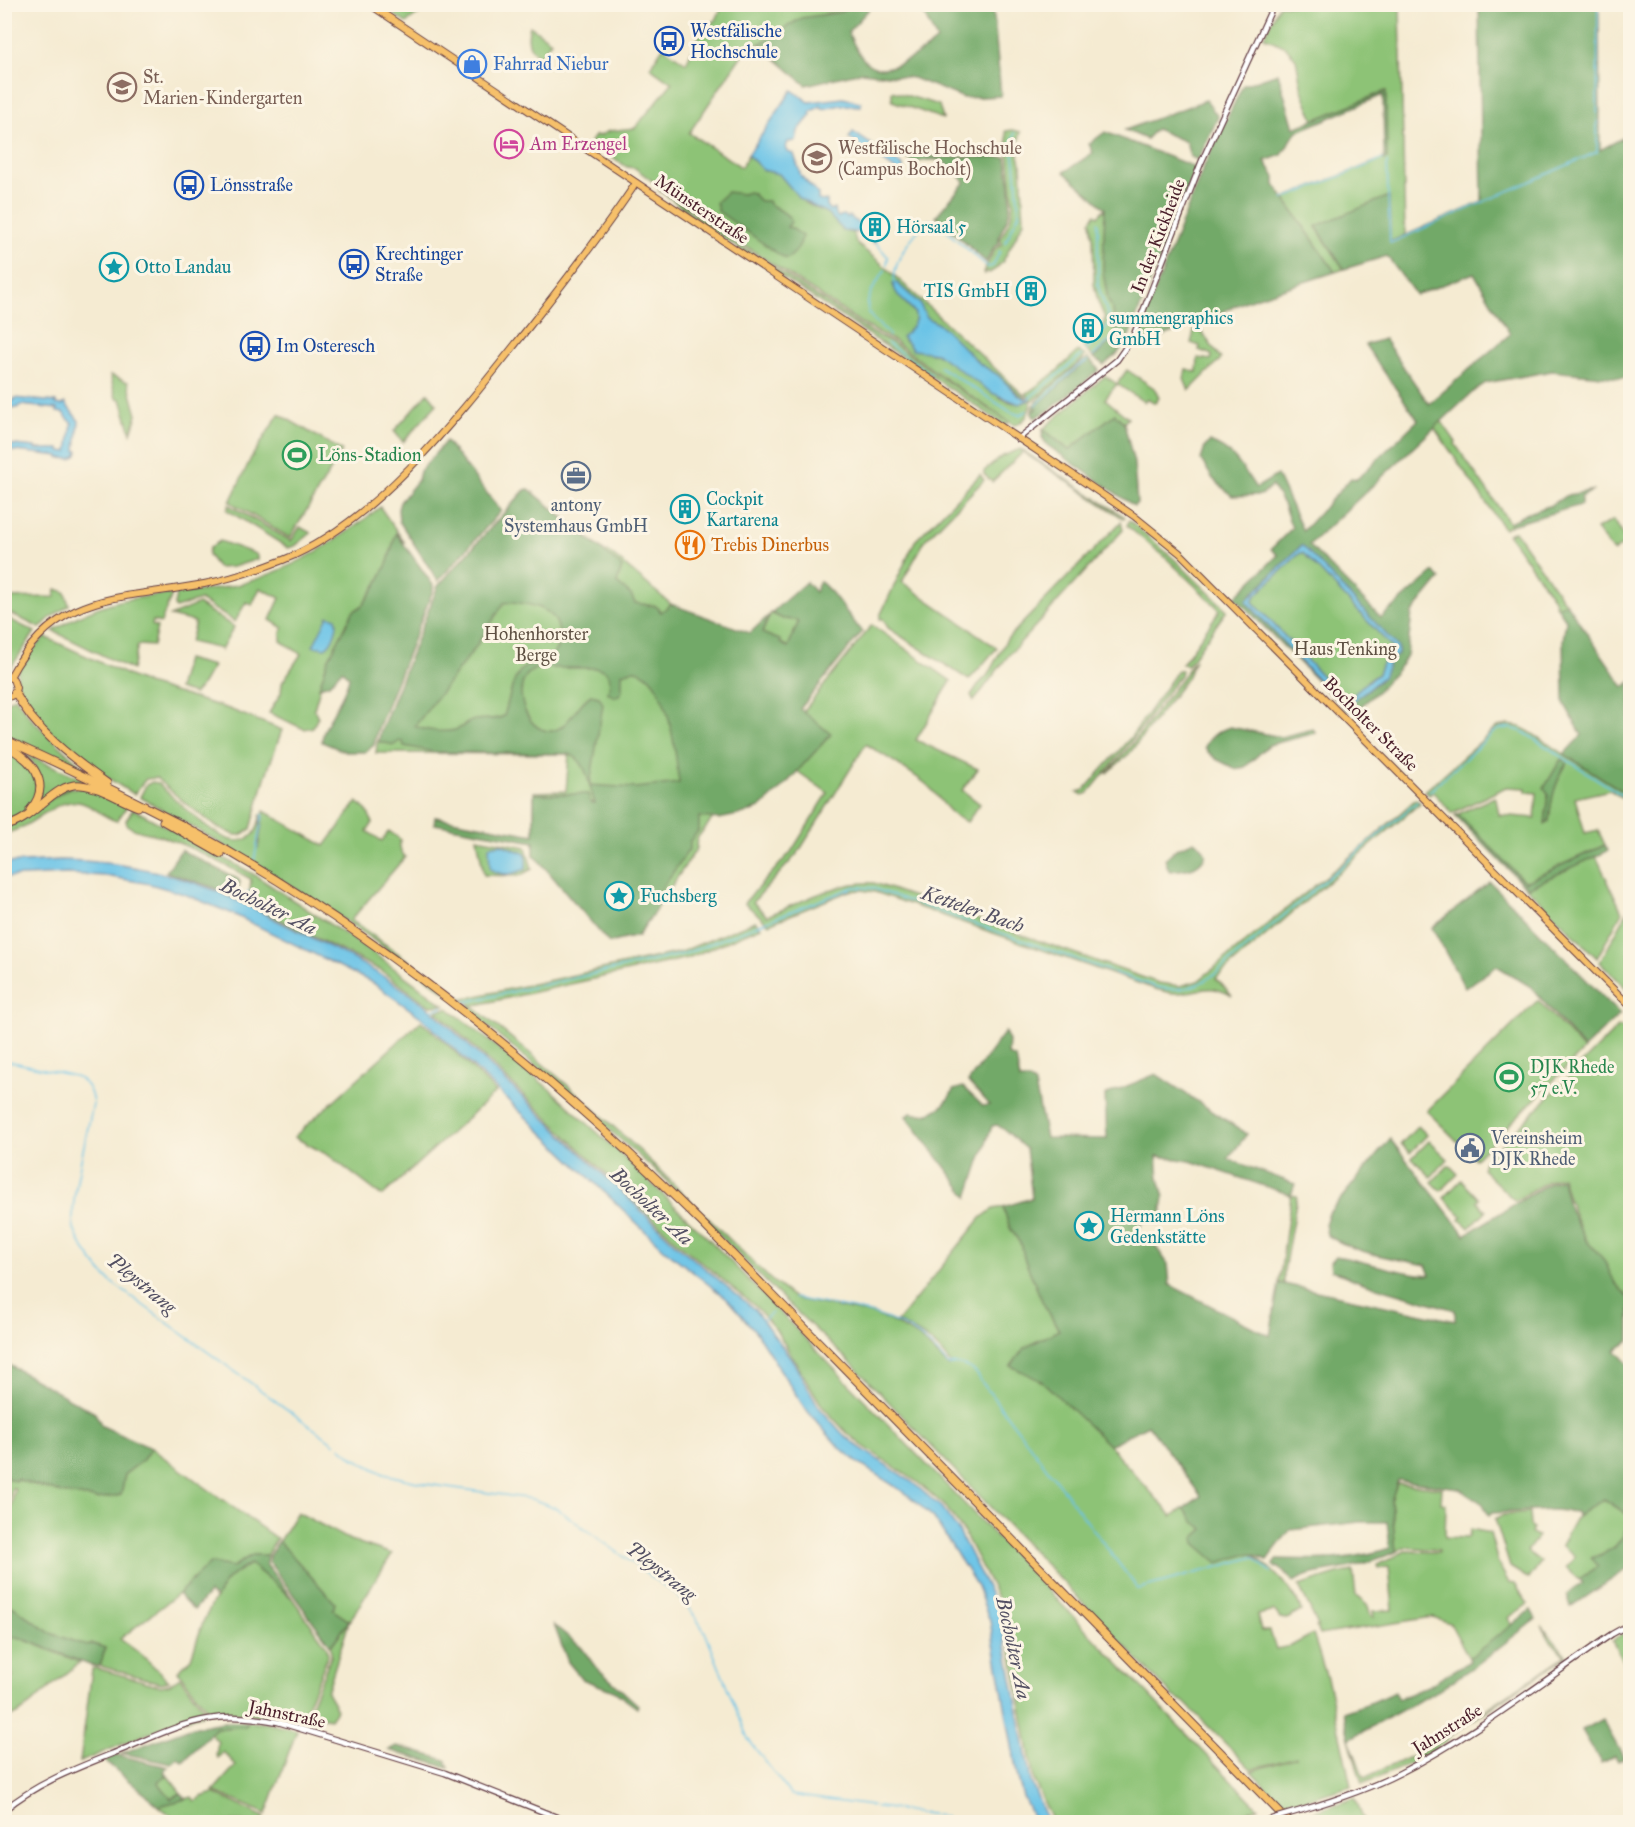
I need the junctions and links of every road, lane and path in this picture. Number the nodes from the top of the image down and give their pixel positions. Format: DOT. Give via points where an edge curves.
graph roads {
  1 [pos="369,4"];
  2 [pos="1274,4"];
  3 [pos="636,183"];
  4 [pos="1018,439"];
  5 [pos="7,676"];
  6 [pos="15,692"];
  7 [pos="4,699"];
  8 [pos="4,743"];
  9 [pos="129,798"];
  10 [pos="141,808"];
  11 [pos="4,824"];
  12 [pos="1630,1006"];
  13 [pos="1630,1624"];
  14 [pos="4,1810"];
  15 [pos="569,1822"];
  16 [pos="1261,1822"];
  17 [pos="1284,1822"];
  18 [pos="1289,1822"];
  1 -- 3 [label="main road, Münsterstraße"];
  2 -- 4 [label="street, In der Kickheide" via="1201,163 1133,337 1117,360"];
  3 -- 4 [label="main road, Münsterstraße"];
  3 -- 5 [label="main road" via="501,362 368,508 285,559 245,574 112,597 79,608 34,640"];
  4 -- 12 [label="main road, Bocholter Straße" via="1134,516 1181,555"];
  5 -- 6 [label="main road" via="15,682"];
  6 -- 7 [label="main road"];
  6 -- 9 [label="highway" via="31,716 68,753"];
  8 -- 9 [label="highway" via="87,776"];
  8 -- 10 [label="highway"];
  8 -- 11 [label="highway" via="32,764 39,782 31,810"];
  9 -- 18 [label="highway" via="230,854 353,931 499,1039 572,1100 701,1222"];
  10 -- 11 [label="highway" via="78,784 57,792 21,821"];
  10 -- 17 [label="highway" via="261,876 351,934 496,1041 570,1104 699,1225"];
  13 -- 16 [label="street, Jahnstraße, bridge" via="1417,1764 1359,1791"];
  14 -- 15 [label="street, Jahnstraße" via="61,1776 155,1736 191,1723 234,1717 278,1722 445,1773"];
}
